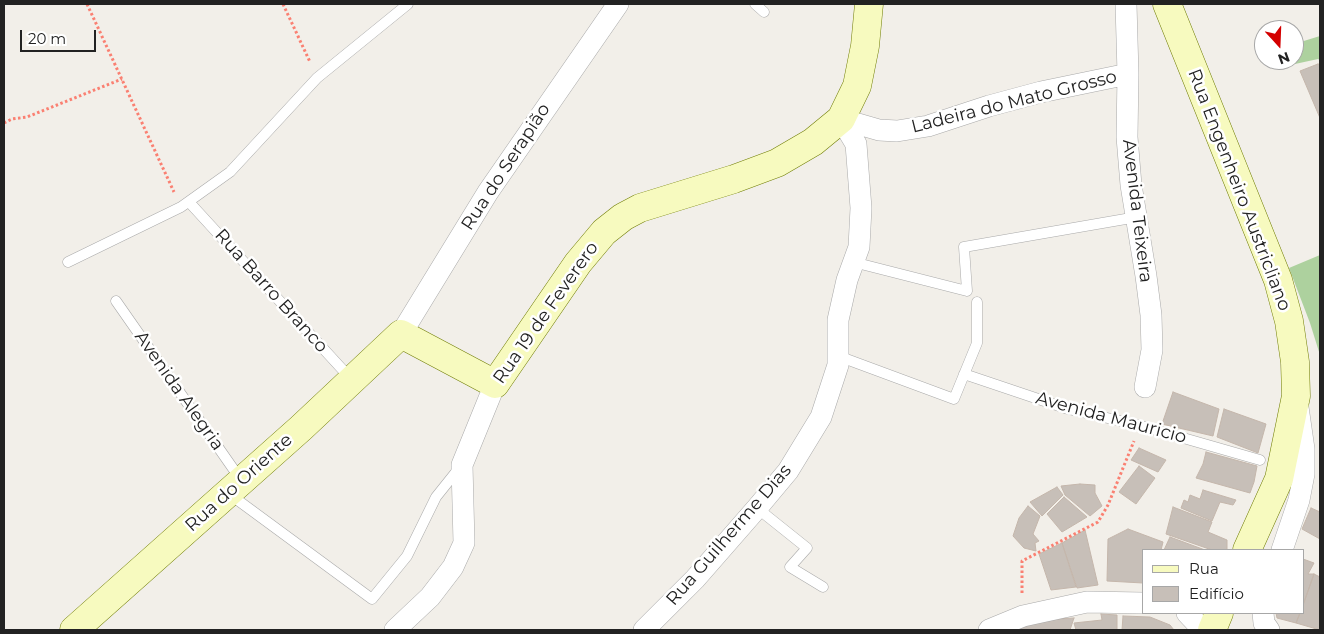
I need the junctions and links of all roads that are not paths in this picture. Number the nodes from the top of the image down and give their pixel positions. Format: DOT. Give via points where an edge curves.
graph roads {
  1 [pos="408,4"];
  2 [pos="618,4"];
  3 [pos="755,4"];
  4 [pos="869,4"];
  5 [pos="1126,4"];
  6 [pos="1167,4"];
  7 [pos="764,12"];
  8 [pos="1128,74"];
  9 [pos="841,119"];
  10 [pos="185,204"];
  11 [pos="1137,217"];
  12 [pos="68,262"];
  13 [pos="854,262"];
  14 [pos="116,301"];
  15 [pos="977,302"];
  16 [pos="401,334"];
  17 [pos="838,356"];
  18 [pos="964,374"];
  19 [pos="352,381"];
  20 [pos="495,384"];
  21 [pos="1145,387"];
  22 [pos="1296,396"];
  23 [pos="1260,460"];
  24 [pos="462,464"];
  25 [pos="235,487"];
  26 [pos="757,508"];
  27 [pos="1247,549"];
  28 [pos="1282,549"];
  29 [pos="823,587"];
  30 [pos="1142,602"];
  31 [pos="1188,614"];
  32 [pos="1219,614"];
  33 [pos="1263,614"];
  34 [pos="74,630"];
  35 [pos="395,630"];
  36 [pos="644,630"];
  37 [pos="989,630"];
  38 [pos="1203,630"];
  39 [pos="1212,630"];
  40 [pos="1268,630"];
  1 -- 10 [label="lane" via="318,78 230,172"];
  2 -- 16 [label="street, Rua do Serapião" via="488,192"];
  3 -- 7 [label="lane"];
  4 -- 9 [label="street, Rua 19 de Feverero" via="857,86"];
  5 -- 8 [label="street, Avenida Teixeira"];
  6 -- 22 [label="street, Rua Engenheiro Austricliano" via="1278,280 1289,321"];
  8 -- 9 [label="street, Ladeira do Mato Grosso" via="1041,92 928,126 897,131 879,130"];
  8 -- 11 [label="street, Avenida Teixeira" via="1127,137"];
  9 -- 13 [label="street, Rua Guilherme Dias" via="856,144 860,178 862,208 859,247"];
  9 -- 20 [label="street, Rua 19 de Feverero" via="813,142 777,163 640,208 623,217 604,232 578,263"];
  10 -- 12 [label="lane"];
  10 -- 19 [label="lane, Rua Barro Branco"];
  11 -- 13 [label="lane" via="964,247 967,291"];
  11 -- 21 [label="street, Avenida Teixeira" via="1152,350"];
  13 -- 17 [label="street, Rua Guilherme Dias" via="846,280 838,320"];
  14 -- 25 [label="lane, Avenida Alegria"];
  15 -- 18 [label="lane" via="977,343"];
  16 -- 19 [label="street, Rua do Oriente"];
  16 -- 20 [label="street"];
  17 -- 18 [label="lane" via="954,399"];
  17 -- 26 [label="street, Rua Guilherme Dias" via="821,418 788,471"];
  18 -- 23 [label="lane, Avenida Mauricio" via="1068,409 1138,425"];
  19 -- 25 [label="street, Rua do Oriente"];
  20 -- 24 [label="street, Rua 19 de Feverero"];
  22 -- 27 [label="street, Rua Engenheiro Austricliano" via="1279,479"];
  22 -- 28 [label="street" via="1304,449 1304,474"];
  24 -- 25 [label="lane, Avenida Alegria" via="436,497 407,556 372,599"];
  24 -- 35 [label="street, Rua 19 de Feverero" via="464,542 453,566 430,597"];
  25 -- 34 [label="street, Rua do Oriente"];
  26 -- 29 [label="lane" via="807,548 790,567"];
  26 -- 36 [label="street, Rua Guilherme Dias" via="695,579"];
  30 -- 37 [label="street" via="1087,602 1023,616"];
  31 -- 38 [label="street"];
  32 -- 39 [label="street"];
  33 -- 40 [label="street"];
}
